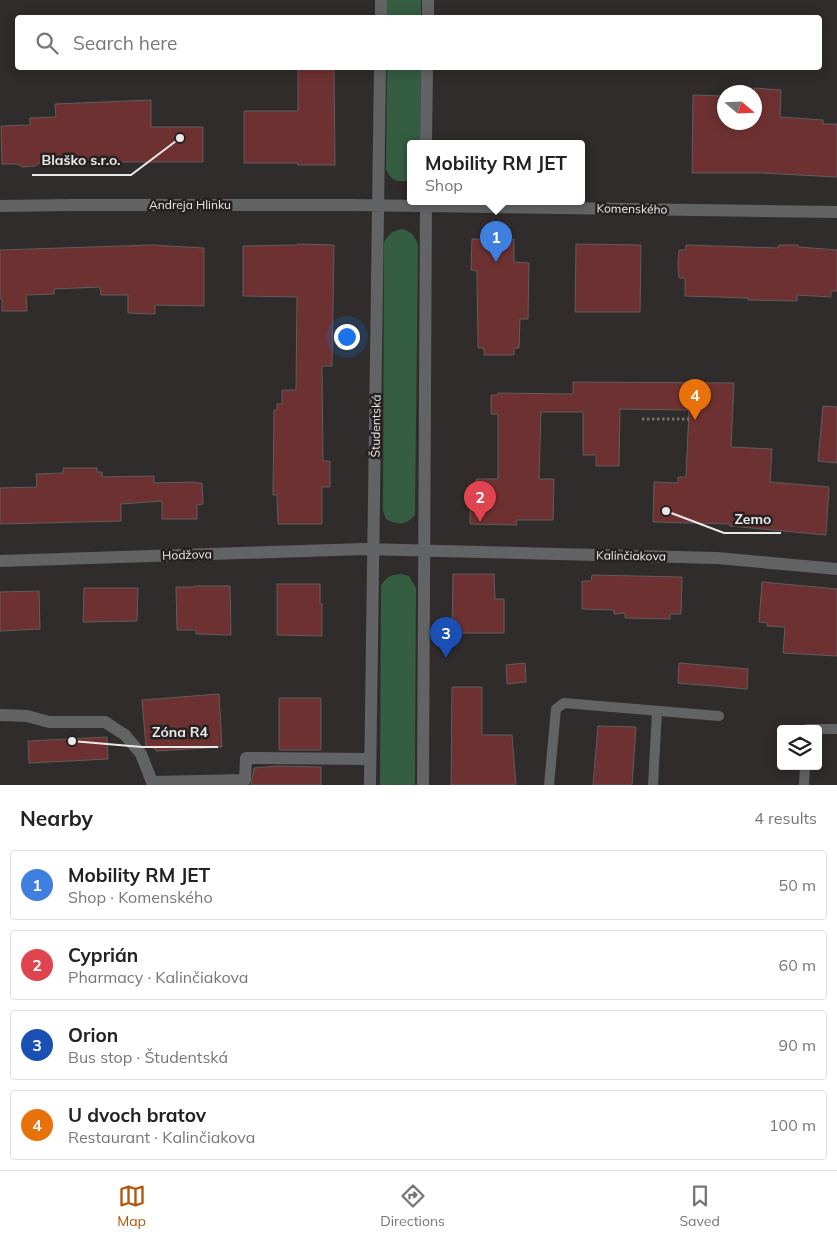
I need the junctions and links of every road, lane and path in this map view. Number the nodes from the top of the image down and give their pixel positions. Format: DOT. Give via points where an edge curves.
graph roads {
  1 [pos="381,0"];
  2 [pos="428,0"];
  3 [pos="381,15"];
  4 [pos="428,15"];
  5 [pos="380,70"];
  6 [pos="427,70"];
  7 [pos="426,140"];
  8 [pos="407,204"];
  9 [pos="427,205"];
  10 [pos="518,205"];
  11 [pos="0,206"];
  12 [pos="379,206"];
  13 [pos="837,212"];
  14 [pos="642,419"];
  15 [pos="688,419"];
  16 [pos="374,549"];
  17 [pos="425,550"];
  18 [pos="0,561"];
  19 [pos="837,568"];
  20 [pos="657,711"];
  21 [pos="0,715"];
  22 [pos="719,716"];
  23 [pos="822,729"];
  24 [pos="837,729"];
  25 [pos="370,759"];
  26 [pos="805,770"];
  27 [pos="245,783"];
  28 [pos="152,784"];
  29 [pos="370,785"];
  30 [pos="423,785"];
  31 [pos="549,785"];
  32 [pos="652,785"];
  33 [pos="804,785"];
  1 -- 3 [label="street"];
  2 -- 4 [label="street"];
  5 -- 12 [label="street, Študentská"];
  6 -- 7 [label="street"];
  8 -- 12 [label="street, Komenského"];
  9 -- 17 [label="street"];
  10 -- 13 [label="street, Komenského"];
  11 -- 12 [label="street, Andreja Hlinku"];
  12 -- 16 [label="street, Študentská"];
  14 -- 15 [label="path"];
  16 -- 17 [label="street, Hodžova"];
  16 -- 18 [label="street, Hodžova"];
  16 -- 25 [label="street, Študentská"];
  17 -- 19 [label="street, Kalinčiakova" via="717,558"];
  17 -- 30 [label="street"];
  20 -- 22 [label="lane"];
  20 -- 31 [label="lane" via="564,703 556,709"];
  20 -- 32 [label="lane"];
  21 -- 28 [label="street" via="27,716 49,722 105,722 125,735 141,754"];
  23 -- 24 [label="lane"];
  25 -- 27 [label="street" via="246,758"];
  25 -- 29 [label="street, Študentská"];
  26 -- 33 [label="lane"];
  27 -- 28 [label="street"];
}
